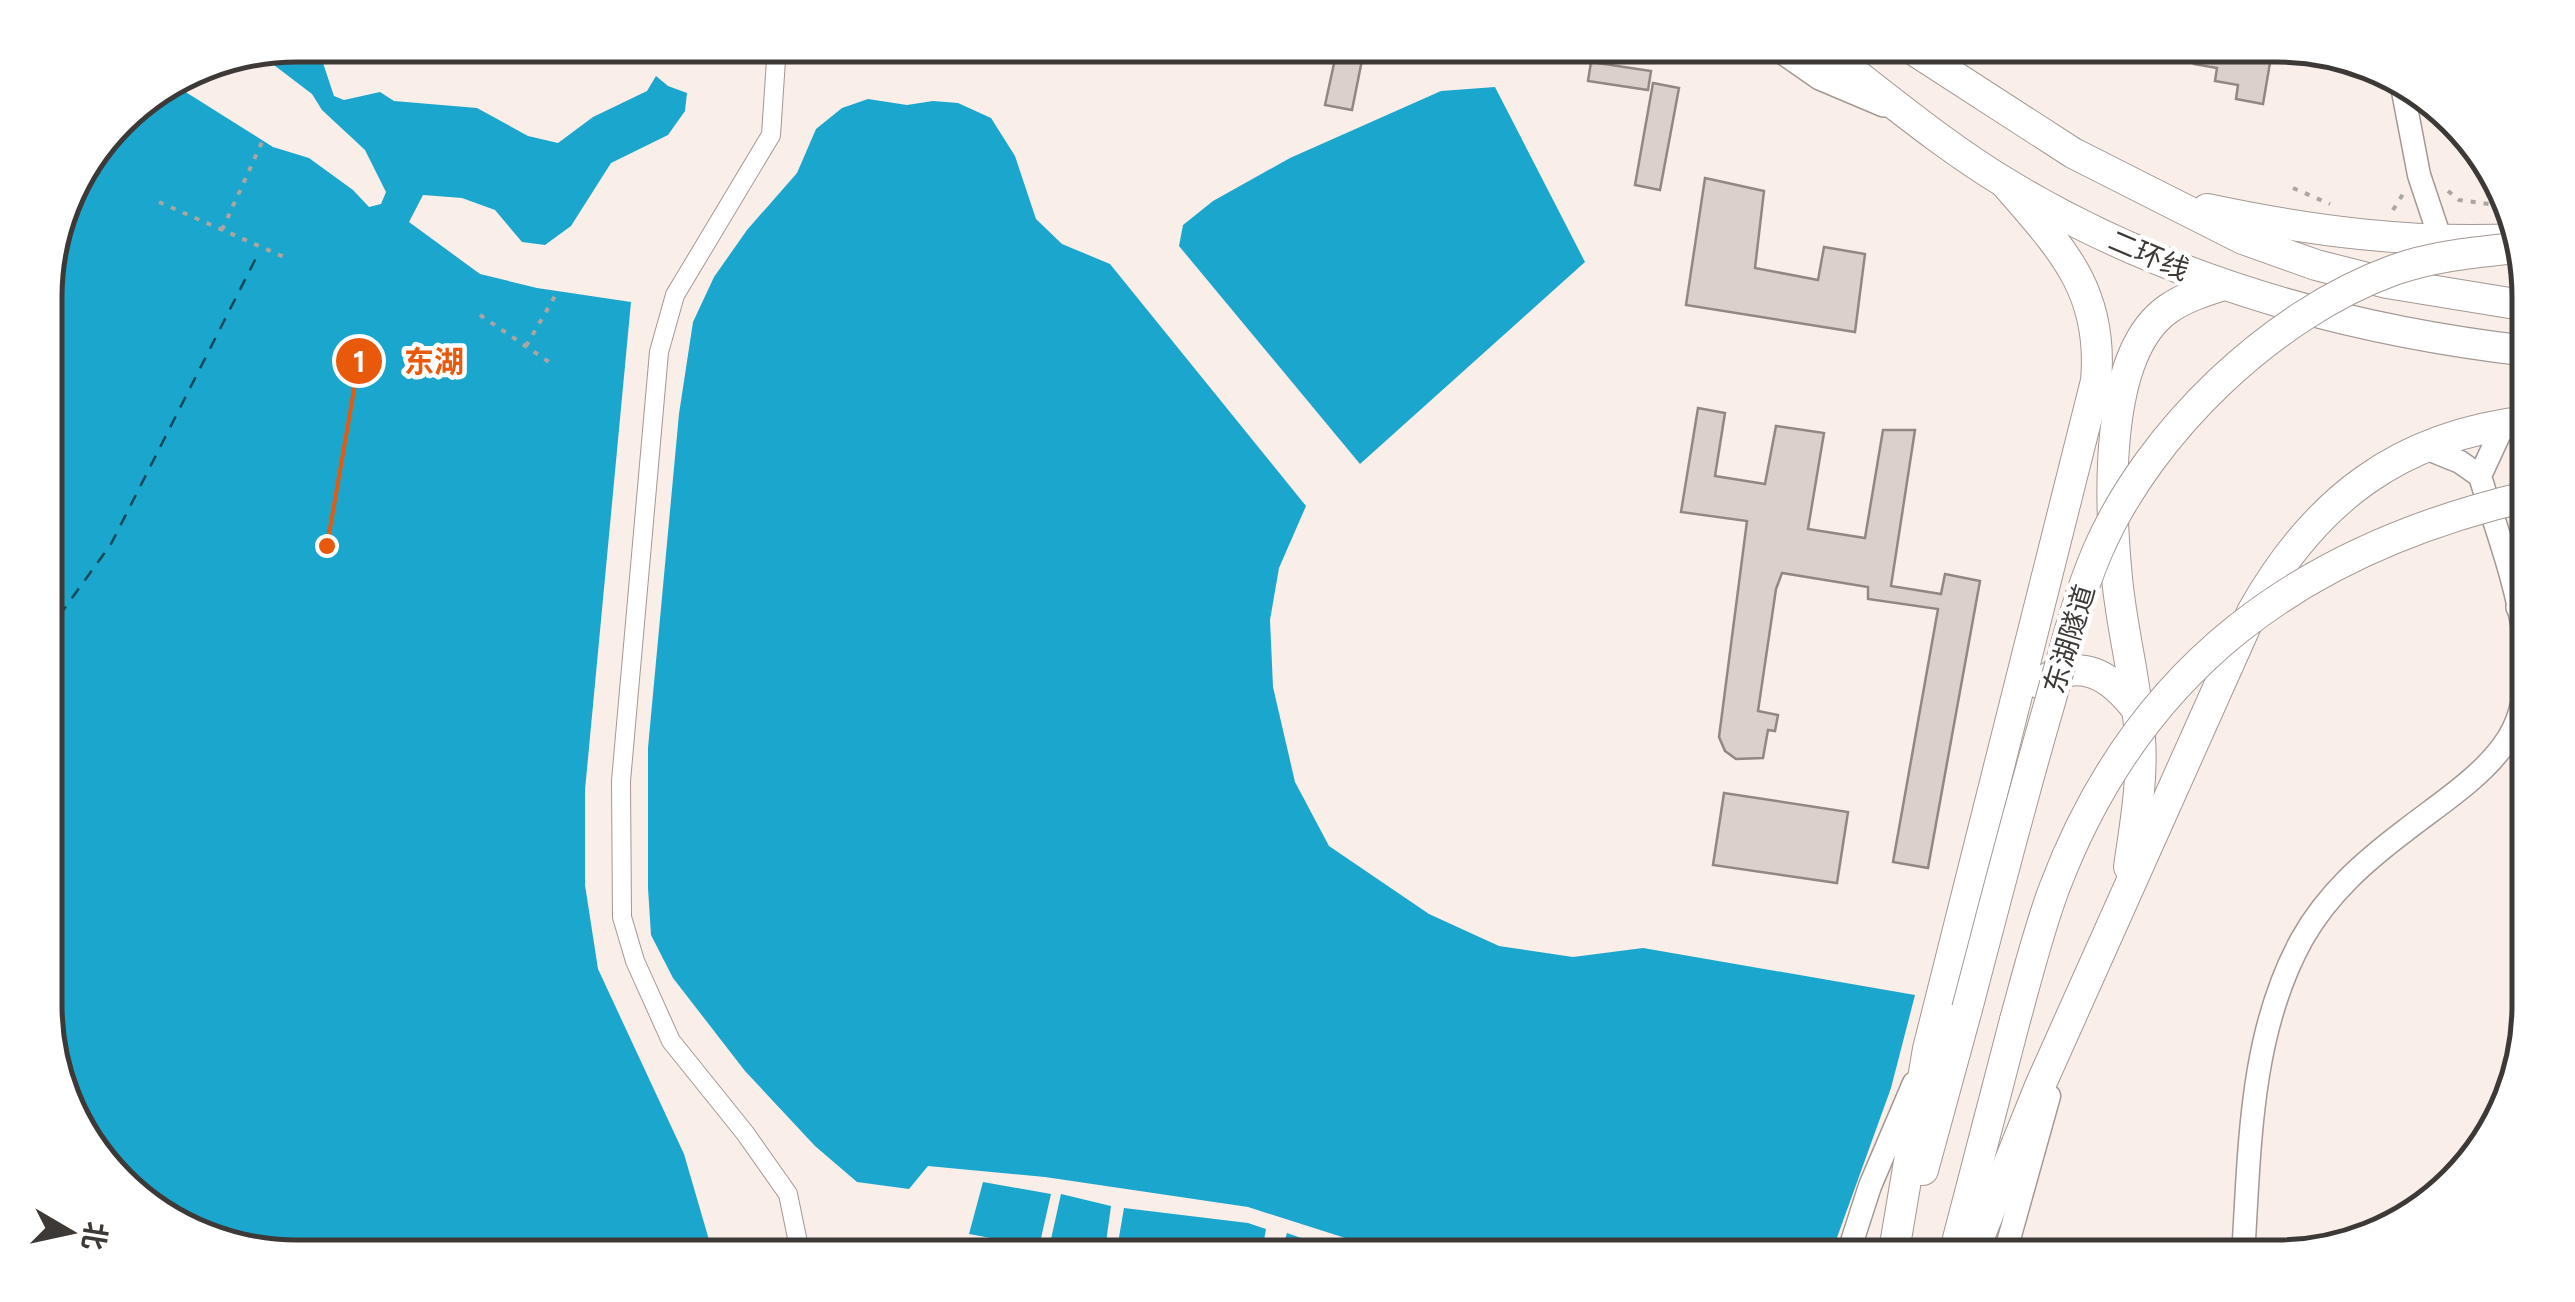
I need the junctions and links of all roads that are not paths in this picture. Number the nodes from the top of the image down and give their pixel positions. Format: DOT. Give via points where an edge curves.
graph roads {
  1 [pos="776,62"];
  2 [pos="1799,62"];
  3 [pos="1840,62"];
  4 [pos="1931,62"];
  5 [pos="2405,101"];
  6 [pos="1910,115"];
  7 [pos="2006,183"];
  8 [pos="2156,197"];
  9 [pos="2441,241"];
  10 [pos="2506,245"];
  11 [pos="2506,247"];
  12 [pos="2224,284"];
  13 [pos="2512,303"];
  14 [pos="2512,349"];
  15 [pos="2512,424"];
  16 [pos="2512,429"];
  17 [pos="2422,447"];
  18 [pos="2480,476"];
  19 [pos="2512,500"];
  20 [pos="2512,570"];
  21 [pos="2138,711"];
  22 [pos="2011,714"];
  23 [pos="2512,728"];
  24 [pos="2125,900"];
  25 [pos="2083,991"];
  26 [pos="1928,1049"];
  27 [pos="1853,1239"];
  28 [pos="1898,1239"];
  29 [pos="1900,1239"];
  30 [pos="1958,1239"];
  31 [pos="1978,1239"];
  32 [pos="2009,1239"];
  33 [pos="2244,1239"];
  34 [pos="797,1240"];
  1 -- 34 [label="street" via="771,135 675,296 659,352 621,781 622,917 634,961 671,1041 788,1194"];
  2 -- 6 [label="main road"];
  3 -- 6 [label="highway, 二环线"];
  4 -- 8 [label="highway, 二环线"];
  5 -- 9 [label="street"];
  6 -- 7 [label="highway, 二环线"];
  7 -- 12 [label="highway, 二环线" via="2130,250"];
  7 -- 22 [label="highway" via="2076,272 2099,348"];
  8 -- 9 [label="highway" via="2326,231"];
  8 -- 13 [label="highway, 二环线" via="2316,266"];
  9 -- 10 [label="highway"];
  11 -- 29 [label="highway, 东湖隧道, bridge" via="2392,271 2316,308 2210,391 2130,490 2098,549 2074,616"];
  12 -- 14 [label="highway, 二环线" via="2378,327"];
  12 -- 21 [label="highway" via="2166,310 2150,327 2120,404 2114,533"];
  15 -- 17 [label="highway"];
  16 -- 18 [label="street"];
  17 -- 18 [label="street"];
  17 -- 24 [label="highway" via="2328,509 2270,582"];
  18 -- 20 [label="street"];
  19 -- 30 [label="highway, bridge" via="2401,533 2326,568 2259,612 2195,668 2124,752 2054,890"];
  21 -- 22 [label="highway" via="2109,680 2078,670 2043,680"];
  21 -- 24 [label="highway" via="2139,777"];
  22 -- 26 [label="highway"];
  23 -- 33 [label="street" via="2481,770 2369,858 2303,937 2276,993 2252,1112"];
  24 -- 25 [label="highway"];
  25 -- 31 [label="highway"];
  25 -- 32 [label="street"];
  26 -- 27 [label="street"];
  26 -- 28 [label="highway"];
}
